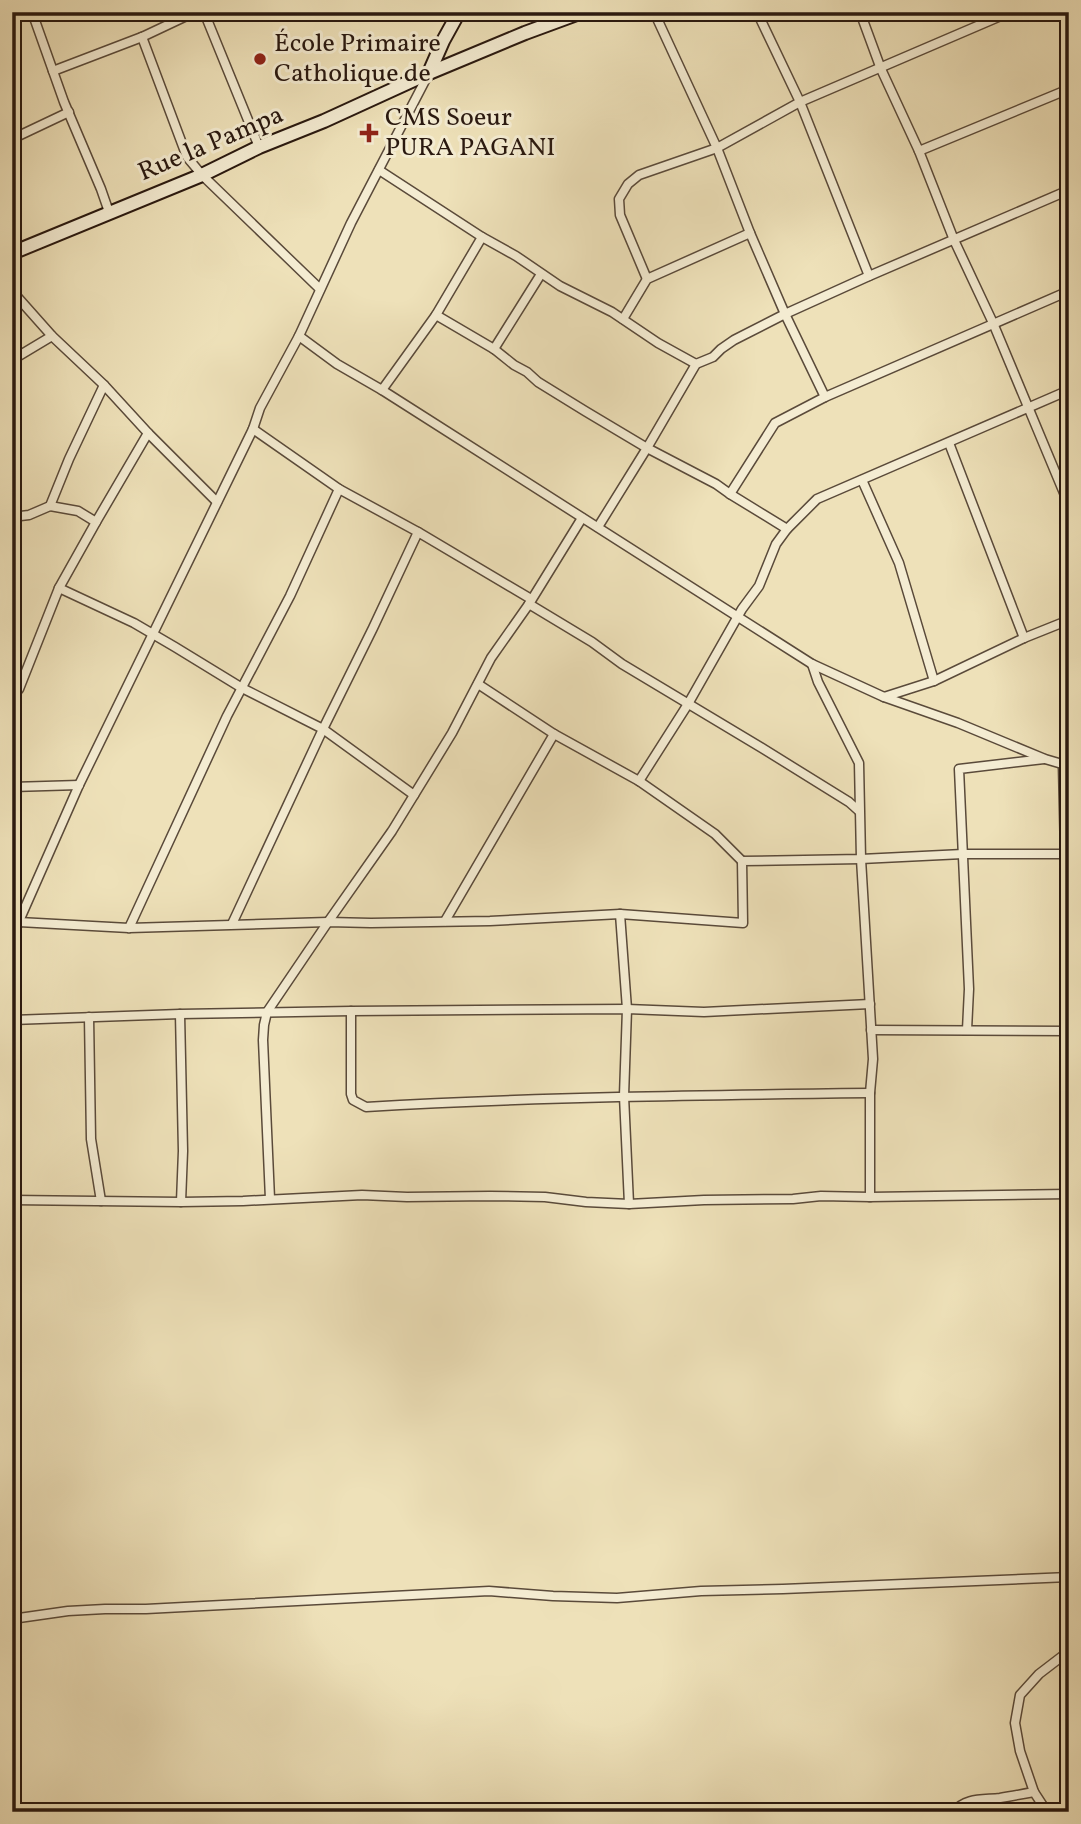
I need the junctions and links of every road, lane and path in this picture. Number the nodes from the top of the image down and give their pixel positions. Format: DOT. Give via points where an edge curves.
graph roads {
  1 [pos="32,12"];
  2 [pos="195,12"];
  3 [pos="204,12"];
  4 [pos="460,12"];
  5 [pos="582,12"];
  6 [pos="654,12"];
  7 [pos="757,12"];
  8 [pos="860,12"];
  9 [pos="1010,12"];
  10 [pos="142,37"];
  11 [pos="881,69"];
  12 [pos="53,71"];
  13 [pos="429,73"];
  14 [pos="1069,89"];
  15 [pos="800,102"];
  16 [pos="69,112"];
  17 [pos="12,139"];
  18 [pos="259,147"];
  19 [pos="717,148"];
  20 [pos="919,151"];
  21 [pos="379,170"];
  22 [pos="202,175"];
  23 [pos="1069,190"];
  24 [pos="109,212"];
  25 [pos="750,233"];
  26 [pos="482,237"];
  27 [pos="954,240"];
  28 [pos="12,253"];
  29 [pos="541,274"];
  30 [pos="869,276"];
  31 [pos="647,279"];
  32 [pos="320,289"];
  33 [pos="12,291"];
  34 [pos="1069,291"];
  35 [pos="785,314"];
  36 [pos="436,315"];
  37 [pos="623,319"];
  38 [pos="993,323"];
  39 [pos="52,336"];
  40 [pos="299,336"];
  41 [pos="494,349"];
  42 [pos="12,360"];
  43 [pos="696,364"];
  44 [pos="104,385"];
  45 [pos="382,390"];
  46 [pos="1069,390"];
  47 [pos="825,397"];
  48 [pos="1029,407"];
  49 [pos="253,429"];
  50 [pos="148,433"];
  51 [pos="949,443"];
  52 [pos="648,448"];
  53 [pos="862,480"];
  54 [pos="339,489"];
  55 [pos="730,494"];
  56 [pos="217,502"];
  57 [pos="1069,505"];
  58 [pos="50,506"];
  59 [pos="12,517"];
  60 [pos="582,518"];
  61 [pos="96,522"];
  62 [pos="598,527"];
  63 [pos="787,530"];
  64 [pos="418,532"];
  65 [pos="59,588"];
  66 [pos="530,601"];
  67 [pos="738,617"];
  68 [pos="1069,620"];
  69 [pos="153,634"];
  70 [pos="1024,638"];
  71 [pos="812,664"];
  72 [pos="933,681"];
  73 [pos="478,684"];
  74 [pos="242,688"];
  75 [pos="12,696"];
  76 [pos="884,697"];
  77 [pos="688,704"];
  78 [pos="323,729"];
  79 [pos="554,734"];
  80 [pos="1045,759"];
  81 [pos="1066,766"];
  82 [pos="639,781"];
  83 [pos="1066,784"];
  84 [pos="79,785"];
  85 [pos="12,786"];
  86 [pos="414,795"];
  87 [pos="859,811"];
  88 [pos="963,854"];
  89 [pos="1065,854"];
  90 [pos="861,859"];
  91 [pos="743,860"];
  92 [pos="1069,888"];
  93 [pos="620,914"];
  94 [pos="445,921"];
  95 [pos="19,922"];
  96 [pos="328,922"];
  97 [pos="232,924"];
  98 [pos="129,928"];
  99 [pos="12,937"];
  100 [pos="870,1004"];
  101 [pos="627,1009"];
  102 [pos="351,1011"];
  103 [pos="267,1012"];
  104 [pos="180,1014"];
  105 [pos="89,1017"];
  106 [pos="12,1020"];
  107 [pos="871,1030"];
  108 [pos="967,1030"];
  109 [pos="1069,1031"];
  110 [pos="870,1094"];
  111 [pos="624,1096"];
  112 [pos="1069,1194"];
  113 [pos="870,1197"];
  114 [pos="270,1199"];
  115 [pos="12,1200"];
  116 [pos="101,1201"];
  117 [pos="181,1202"];
  118 [pos="629,1204"];
  119 [pos="1069,1577"];
  120 [pos="12,1619"];
  121 [pos="1069,1651"];
  122 [pos="1034,1792"];
  123 [pos="954,1812"];
  124 [pos="1047,1812"];
  1 -- 12 [label="street"];
  2 -- 10 [label="street"];
  3 -- 18 [label="street"];
  4 -- 13 [label="street"];
  5 -- 13 [label="street, Rue la Pampa"];
  6 -- 19 [label="street"];
  7 -- 15 [label="street"];
  8 -- 11 [label="street"];
  9 -- 11 [label="street"];
  10 -- 12 [label="street"];
  10 -- 22 [label="street" via="187,156"];
  11 -- 15 [label="street"];
  11 -- 20 [label="street"];
  12 -- 16 [label="street"];
  13 -- 18 [label="street, Rue la Pampa"];
  13 -- 21 [label="street"];
  14 -- 20 [label="street"];
  15 -- 19 [label="street"];
  15 -- 30 [label="street"];
  16 -- 17 [label="street"];
  16 -- 24 [label="street"];
  18 -- 22 [label="street, Rue la Pampa"];
  19 -- 25 [label="street"];
  19 -- 31 [label="street" via="639,175 619,199 620,215"];
  20 -- 27 [label="street"];
  21 -- 26 [label="street"];
  21 -- 32 [label="street"];
  22 -- 24 [label="street, Rue la Pampa"];
  22 -- 32 [label="street"];
  23 -- 27 [label="street"];
  24 -- 28 [label="street, Rue la Pampa"];
  25 -- 31 [label="street"];
  25 -- 35 [label="street"];
  26 -- 29 [label="street"];
  26 -- 36 [label="street"];
  27 -- 30 [label="street"];
  27 -- 38 [label="street"];
  29 -- 37 [label="street"];
  29 -- 41 [label="street"];
  30 -- 35 [label="street"];
  31 -- 37 [label="street"];
  32 -- 40 [label="street"];
  33 -- 39 [label="street"];
  34 -- 38 [label="street"];
  35 -- 43 [label="street"];
  35 -- 47 [label="street"];
  36 -- 41 [label="street"];
  36 -- 45 [label="street"];
  37 -- 43 [label="street"];
  38 -- 47 [label="street"];
  38 -- 48 [label="street"];
  39 -- 42 [label="street"];
  39 -- 44 [label="street"];
  40 -- 45 [label="street"];
  40 -- 49 [label="street"];
  41 -- 52 [label="street" via="538,382"];
  43 -- 52 [label="street"];
  44 -- 50 [label="street"];
  44 -- 58 [label="street"];
  45 -- 60 [label="street"];
  46 -- 48 [label="street"];
  47 -- 55 [label="street" via="775,423"];
  48 -- 51 [label="street"];
  48 -- 57 [label="street"];
  49 -- 54 [label="street"];
  49 -- 56 [label="street"];
  50 -- 56 [label="street"];
  50 -- 61 [label="street"];
  51 -- 53 [label="street"];
  51 -- 70 [label="street"];
  52 -- 55 [label="street"];
  52 -- 62 [label="street"];
  53 -- 63 [label="street" via="817,499"];
  53 -- 72 [label="street" via="899,563"];
  54 -- 64 [label="street"];
  54 -- 74 [label="street"];
  55 -- 63 [label="street"];
  56 -- 69 [label="street"];
  58 -- 59 [label="street"];
  58 -- 61 [label="street" via="78,511"];
  60 -- 62 [label="street"];
  60 -- 66 [label="street"];
  61 -- 65 [label="street"];
  62 -- 67 [label="street"];
  63 -- 67 [label="street" via="776,544 760,586"];
  64 -- 66 [label="street"];
  64 -- 78 [label="street"];
  65 -- 69 [label="street"];
  65 -- 75 [label="street" via="19,689"];
  66 -- 73 [label="street"];
  66 -- 77 [label="street"];
  67 -- 71 [label="street"];
  67 -- 77 [label="street"];
  68 -- 70 [label="street"];
  69 -- 74 [label="street"];
  69 -- 84 [label="street"];
  70 -- 72 [label="street"];
  71 -- 76 [label="street"];
  71 -- 87 [label="street" via="859,763"];
  72 -- 76 [label="street"];
  73 -- 79 [label="street"];
  73 -- 86 [label="street"];
  74 -- 78 [label="street"];
  74 -- 98 [label="street"];
  76 -- 80 [label="street"];
  77 -- 82 [label="street"];
  77 -- 87 [label="street"];
  78 -- 86 [label="street"];
  78 -- 97 [label="street"];
  79 -- 82 [label="street"];
  79 -- 94 [label="street"];
  80 -- 81 [label="street"];
  80 -- 88 [label="street" via="959,769"];
  81 -- 83 [label="street"];
  82 -- 91 [label="street" via="715,834"];
  83 -- 89 [label="street"];
  84 -- 85 [label="street"];
  84 -- 95 [label="street"];
  86 -- 96 [label="street"];
  87 -- 90 [label="street"];
  88 -- 89 [label="street"];
  88 -- 90 [label="street"];
  88 -- 108 [label="street"];
  89 -- 92 [label="street"];
  90 -- 91 [label="street"];
  90 -- 100 [label="street"];
  91 -- 93 [label="street" via="743,923"];
  93 -- 94 [label="street"];
  93 -- 101 [label="street"];
  94 -- 96 [label="street"];
  95 -- 98 [label="street"];
  95 -- 99 [label="street"];
  96 -- 97 [label="street"];
  96 -- 103 [label="street"];
  97 -- 98 [label="street"];
  100 -- 101 [label="street" via="704,1012"];
  100 -- 107 [label="street"];
  101 -- 102 [label="street"];
  101 -- 111 [label="street"];
  102 -- 103 [label="street"];
  102 -- 111 [label="street" via="351,1094 366,1107"];
  103 -- 104 [label="street"];
  103 -- 114 [label="street" via="263,1040"];
  104 -- 105 [label="street"];
  104 -- 117 [label="street"];
  105 -- 106 [label="street"];
  105 -- 116 [label="street" via="91,1139"];
  107 -- 108 [label="street"];
  107 -- 110 [label="street"];
  108 -- 109 [label="street"];
  110 -- 111 [label="street"];
  110 -- 113 [label="street"];
  111 -- 118 [label="street"];
  112 -- 113 [label="street"];
  113 -- 118 [label="street"];
  114 -- 117 [label="street"];
  114 -- 118 [label="street" via="490,1196"];
  115 -- 116 [label="street"];
  116 -- 117 [label="street"];
  119 -- 120 [label="street" via="617,1598 489,1591 68,1611"];
  121 -- 122 [label="street" via="1020,1695 1015,1723"];
  122 -- 123 [label="street" via="975,1799"];
  122 -- 124 [label="street"];
}
